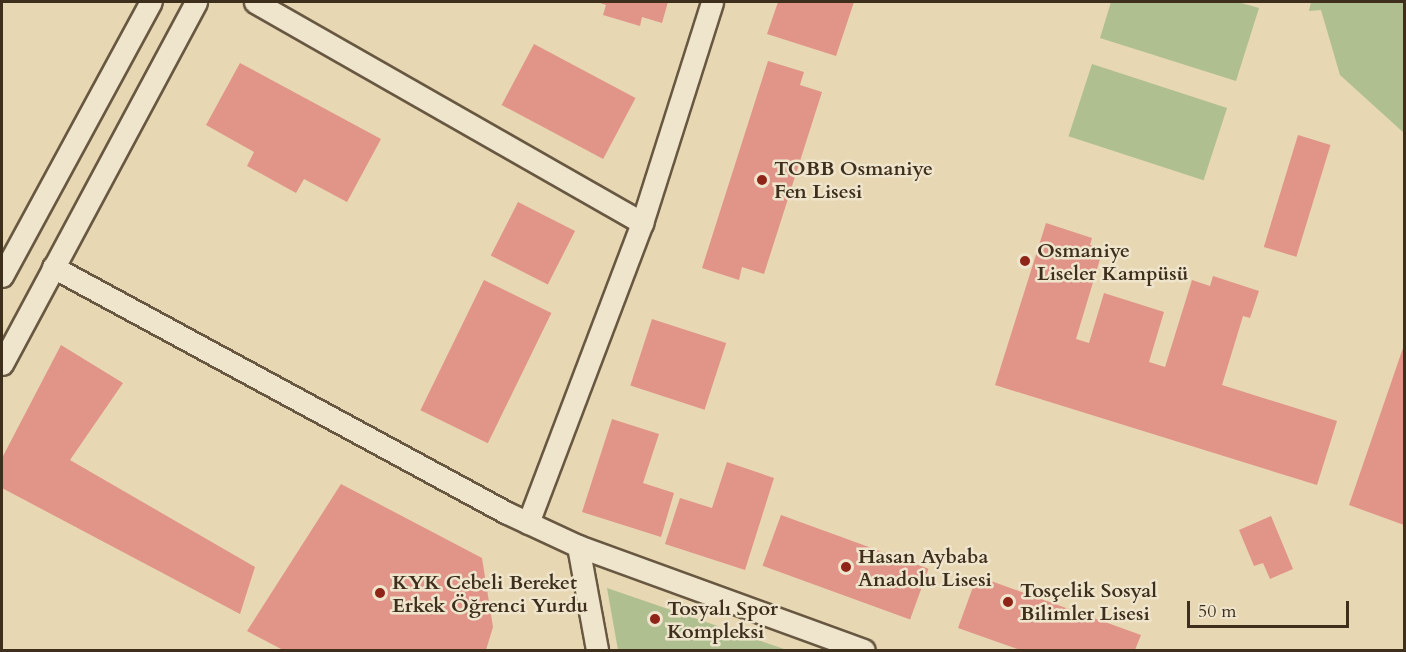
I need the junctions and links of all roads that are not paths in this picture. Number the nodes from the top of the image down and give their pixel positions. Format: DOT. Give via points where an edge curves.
graph roads {
  1 [pos="151,2"];
  2 [pos="196,2"];
  3 [pos="255,2"];
  4 [pos="712,2"];
  5 [pos="642,223"];
  6 [pos="53,267"];
  7 [pos="2,276"];
  8 [pos="2,364"];
  9 [pos="528,523"];
  10 [pos="578,546"];
  11 [pos="597,651"];
  12 [pos="864,651"];
  1 -- 7 [label="street"];
  2 -- 6 [label="street"];
  3 -- 5 [label="street"];
  4 -- 5 [label="street"];
  5 -- 9 [label="street"];
  6 -- 8 [label="street"];
  6 -- 9 [label="street"];
  9 -- 10 [label="street"];
  10 -- 11 [label="street"];
  10 -- 12 [label="street"];
}
